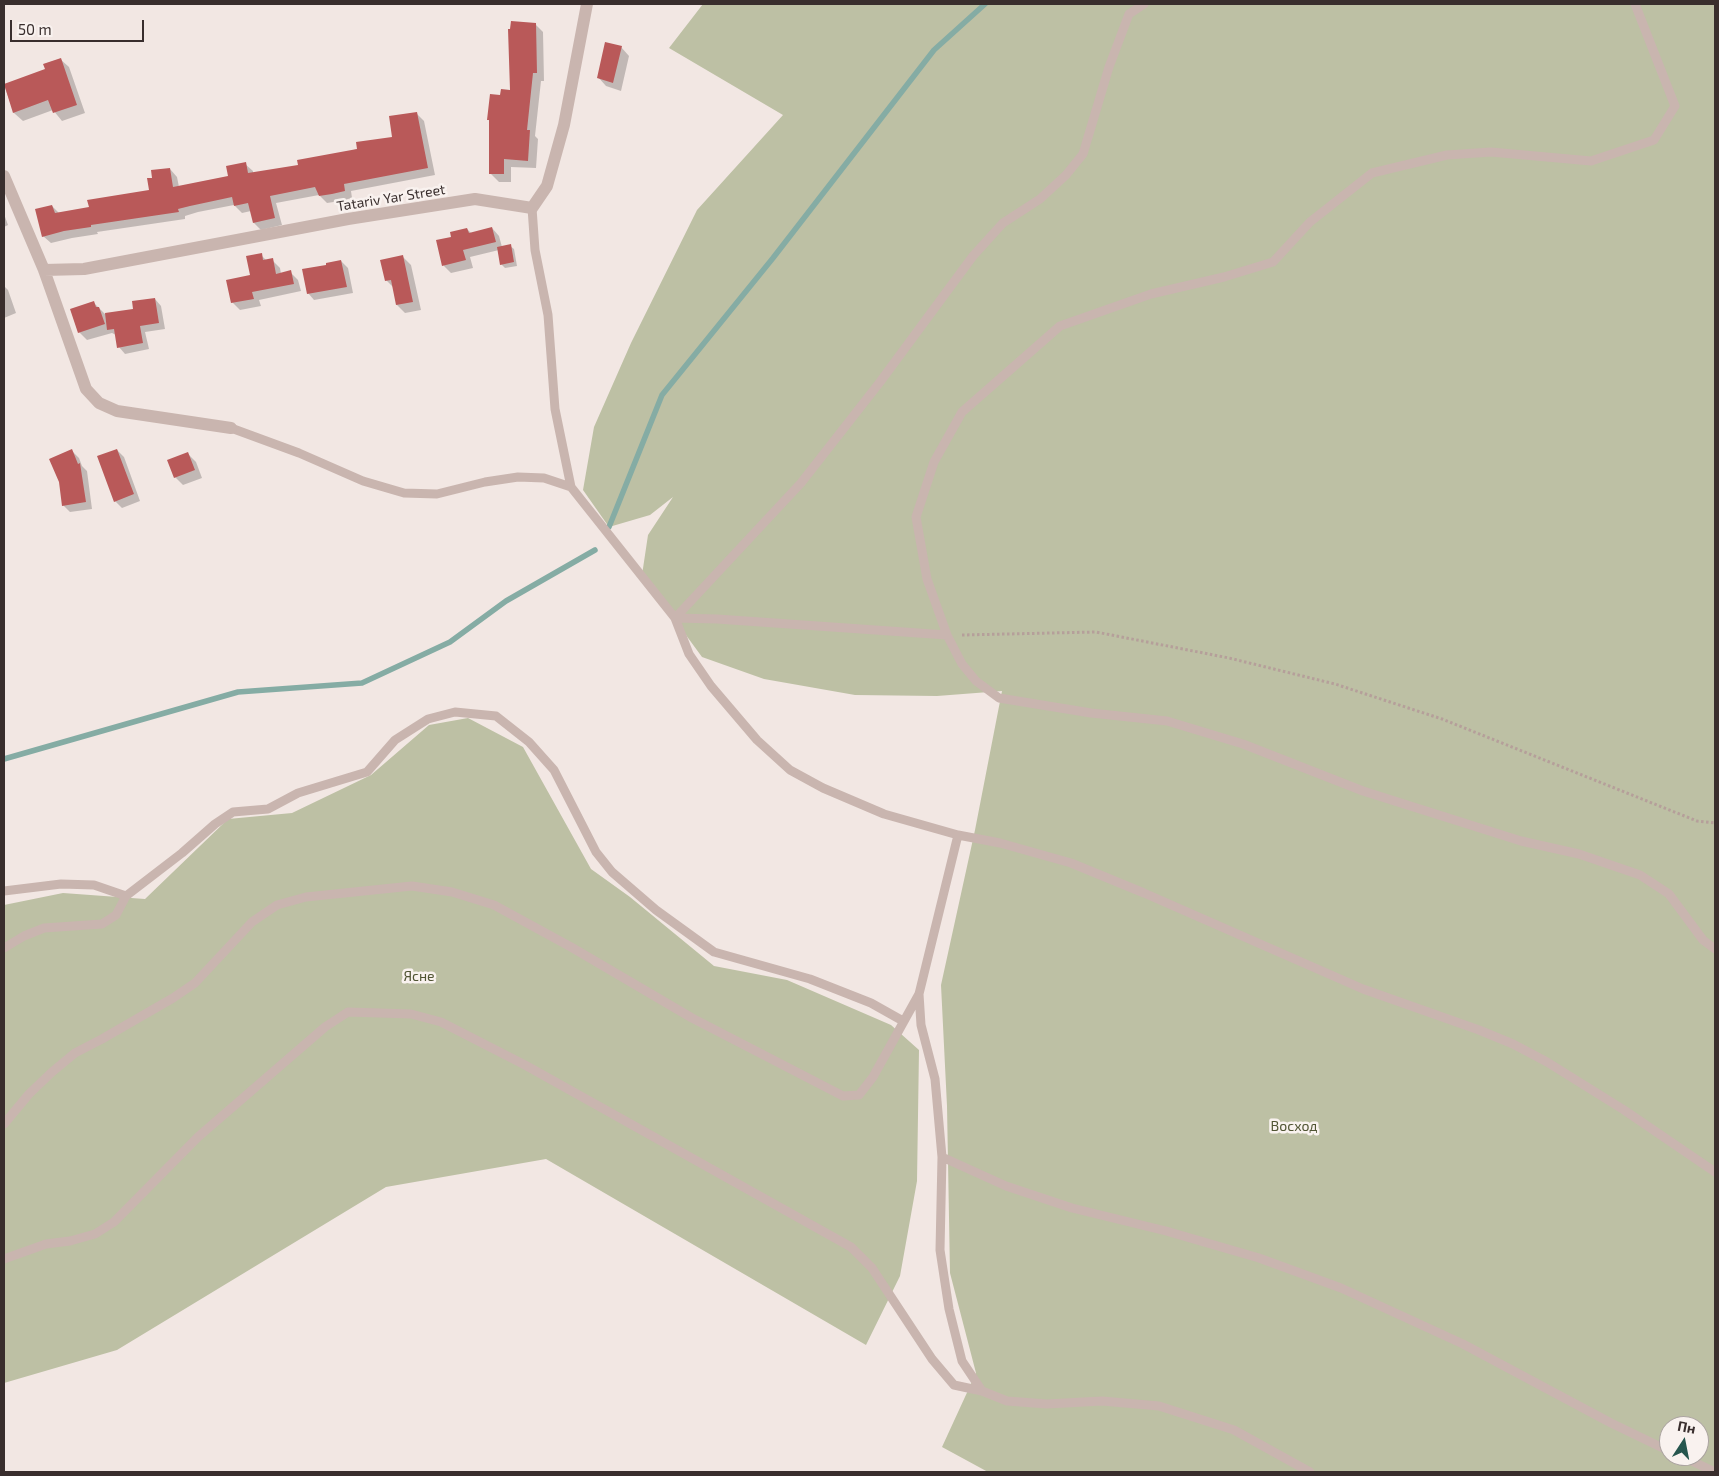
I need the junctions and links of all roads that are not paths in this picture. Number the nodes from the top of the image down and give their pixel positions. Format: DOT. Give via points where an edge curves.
graph roads {
  1 [pos="587,4"];
  2 [pos="1144,4"];
  3 [pos="1635,4"];
  4 [pos="4,176"];
  5 [pos="532,208"];
  6 [pos="44,270"];
  7 [pos="231,428"];
  8 [pos="571,486"];
  9 [pos="675,618"];
  10 [pos="948,635"];
  11 [pos="958,836"];
  12 [pos="4,891"];
  13 [pos="126,896"];
  14 [pos="4,948"];
  15 [pos="1715,949"];
  16 [pos="919,994"];
  17 [pos="903,1021"];
  18 [pos="4,1124"];
  19 [pos="942,1157"];
  20 [pos="1715,1172"];
  21 [pos="4,1259"];
  22 [pos="982,1392"];
  23 [pos="1659,1446"];
  24 [pos="1702,1466"];
  25 [pos="1310,1472"];
  26 [pos="1715,1472"];
  1 -- 5 [label="street" via="564,125 547,186"];
  2 -- 9 [label="lane" via="1128,14 1083,154 1066,175 1040,199 1003,223 973,256 801,483"];
  3 -- 10 [label="lane" via="1675,106 1654,140 1591,160 1491,152 1447,154 1372,173 1310,222 1273,262 1151,294 1060,326 962,412 934,462 916,517 927,579"];
  4 -- 6 [label="street"];
  5 -- 6 [label="street, Tatariv Yar Street" via="475,199 348,219 84,269"];
  5 -- 8 [label="lane" via="535,250 548,315 555,409"];
  6 -- 7 [label="street" via="86,389 99,404 117,411"];
  7 -- 8 [label="lane" via="363,481 404,493 437,494 518,477 544,478"];
  8 -- 9 [label="lane"];
  9 -- 10 [label="lane" via="717,618"];
  9 -- 11 [label="lane" via="689,654 711,686 757,740 790,770 884,814"];
  10 -- 15 [label="lane" via="962,664 976,681 999,698 1167,721 1243,744 1363,791 1640,875 1669,894 1703,940"];
  11 -- 16 [label="lane"];
  11 -- 20 [label="lane" via="1000,842 1071,864 1362,989 1513,1044 1624,1110"];
  12 -- 13 [label="lane" via="61,884 94,885"];
  13 -- 14 [label="lane" via="116,915 102,924 44,928"];
  13 -- 17 [label="lane" via="233,812 268,809 298,793 367,772 396,740 428,719 455,712 496,716 528,742 554,770 596,852 612,872 656,910 714,952 810,979 871,1003"];
  16 -- 17 [label="lane"];
  16 -- 19 [label="lane" via="921,1025 934,1079"];
  17 -- 18 [label="lane" via="873,1077 858,1095 842,1096 692,1018 494,905 452,892 412,886 306,897 277,905 252,922 195,983 173,998 75,1052 40,1083"];
  19 -- 22 [label="lane" via="940,1250 948,1308 962,1361"];
  19 -- 23 [label="lane" via="1006,1186 1072,1208 1259,1258 1341,1288 1463,1344"];
  21 -- 22 [label="lane" via="46,1244 95,1234 114,1222 198,1137 325,1027 348,1012 411,1014 441,1022 525,1065 850,1247 872,1268 932,1359 954,1385"];
  22 -- 25 [label="lane" via="1015,1402 1159,1406 1234,1430"];
  24 -- 26 [label="lane"];
}
